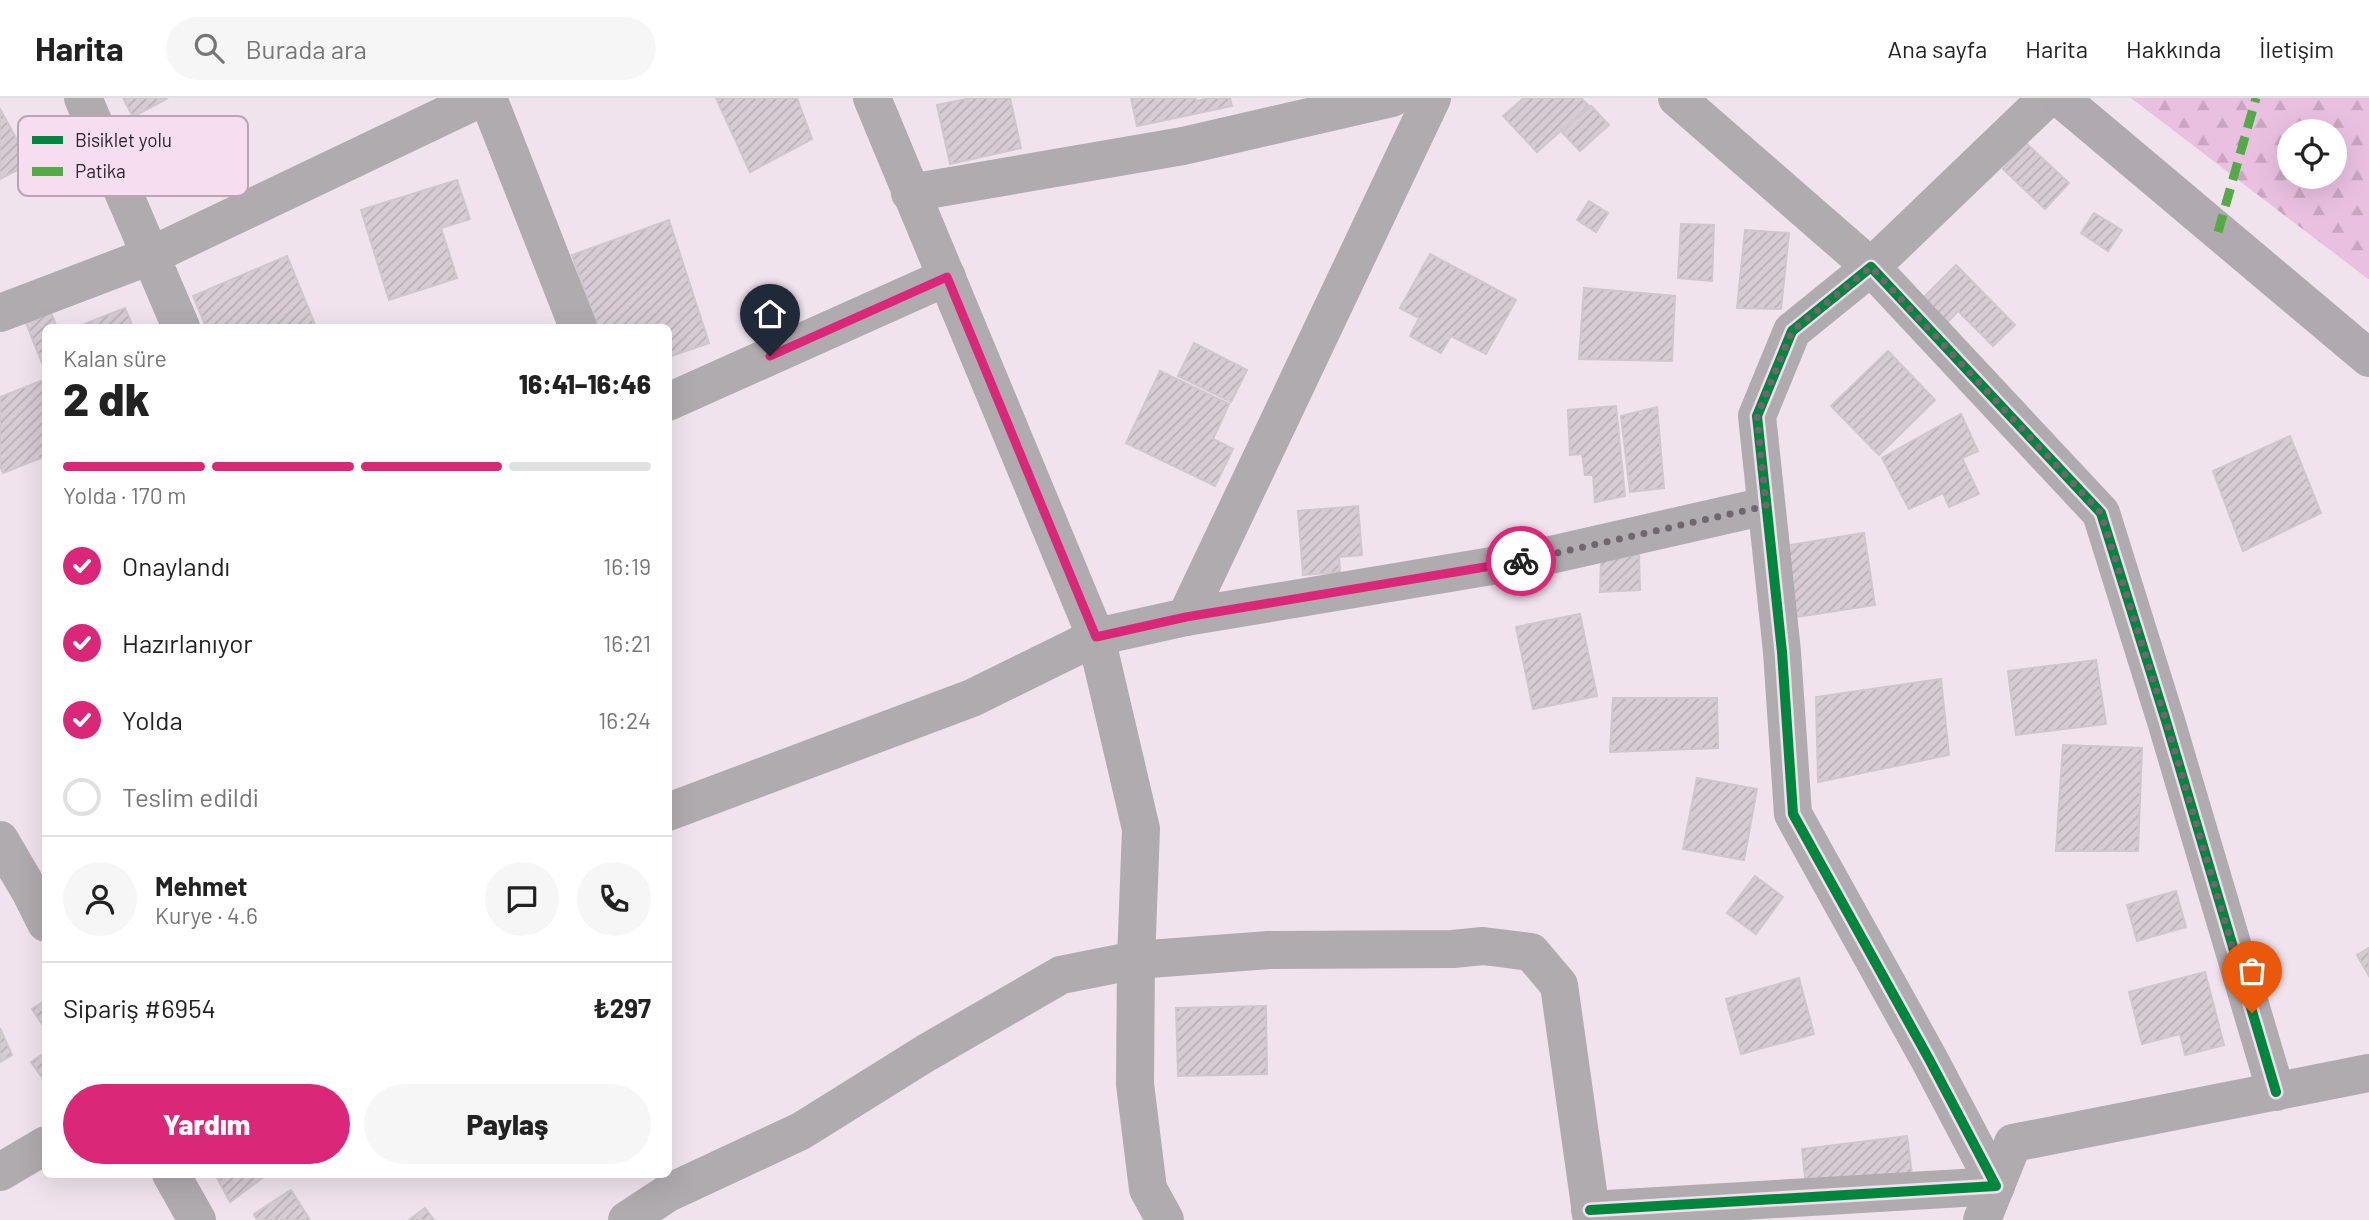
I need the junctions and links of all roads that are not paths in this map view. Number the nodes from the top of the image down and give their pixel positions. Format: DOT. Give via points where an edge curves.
graph roads {
  1 [pos="83,98"];
  2 [pos="481,98"];
  3 [pos="488,98"];
  4 [pos="872,98"];
  5 [pos="1392,98"];
  6 [pos="1432,98"];
  7 [pos="1677,98"];
  8 [pos="2047,98"];
  9 [pos="2060,98"];
  10 [pos="91,116"];
  11 [pos="910,193"];
  12 [pos="125,196"];
  13 [pos="150,256"];
  14 [pos="1871,267"];
  15 [pos="947,277"];
  16 [pos="0,313"];
  17 [pos="180,324"];
  18 [pos="577,324"];
  19 [pos="2369,358"];
  20 [pos="672,400"];
  21 [pos="1766,506"];
  22 [pos="1186,617"];
  23 [pos="1096,637"];
  24 [pos="672,811"];
  25 [pos="0,840"];
  26 [pos="42,915"];
  27 [pos="1136,960"];
  28 [pos="2369,1073"];
  29 [pos="2276,1092"];
  30 [pos="42,1147"];
  31 [pos="0,1172"];
  32 [pos="173,1178"];
  33 [pos="670,1196"];
  34 [pos="1989,1203"];
  35 [pos="1591,1215"];
  36 [pos="197,1220"];
  37 [pos="627,1220"];
  38 [pos="1165,1220"];
  1 -- 10 [label="street"];
  2 -- 13 [label="street"];
  3 -- 18 [label="street"];
  4 -- 11 [label="street"];
  5 -- 11 [label="street" via="1183,146"];
  6 -- 22 [label="street"];
  7 -- 14 [label="street"];
  8 -- 14 [label="street"];
  9 -- 19 [label="street"];
  11 -- 15 [label="street"];
  12 -- 13 [label="street"];
  13 -- 16 [label="street"];
  13 -- 17 [label="street"];
  14 -- 21 [label="street" via="1792,331 1757,416"];
  14 -- 29 [label="street" via="2101,513"];
  15 -- 20 [label="street"];
  15 -- 23 [label="street"];
  21 -- 22 [label="street" via="1533,559"];
  21 -- 34 [label="street" via="1793,814 1929,1059"];
  22 -- 23 [label="street"];
  23 -- 24 [label="street" via="972,698"];
  23 -- 27 [label="street" via="1141,829"];
  25 -- 26 [label="street"];
  27 -- 33 [label="street" via="1061,975 801,1130"];
  27 -- 35 [label="street" via="1269,950 1483,946 1531,952 1559,985"];
  27 -- 38 [label="street" via="1135,1084 1148,1189"];
  28 -- 29 [label="street"];
  29 -- 34 [label="street" via="2013,1143"];
  30 -- 31 [label="street"];
  32 -- 36 [label="street"];
  33 -- 37 [label="street"];
  34 -- 35 [label="street"];
}
